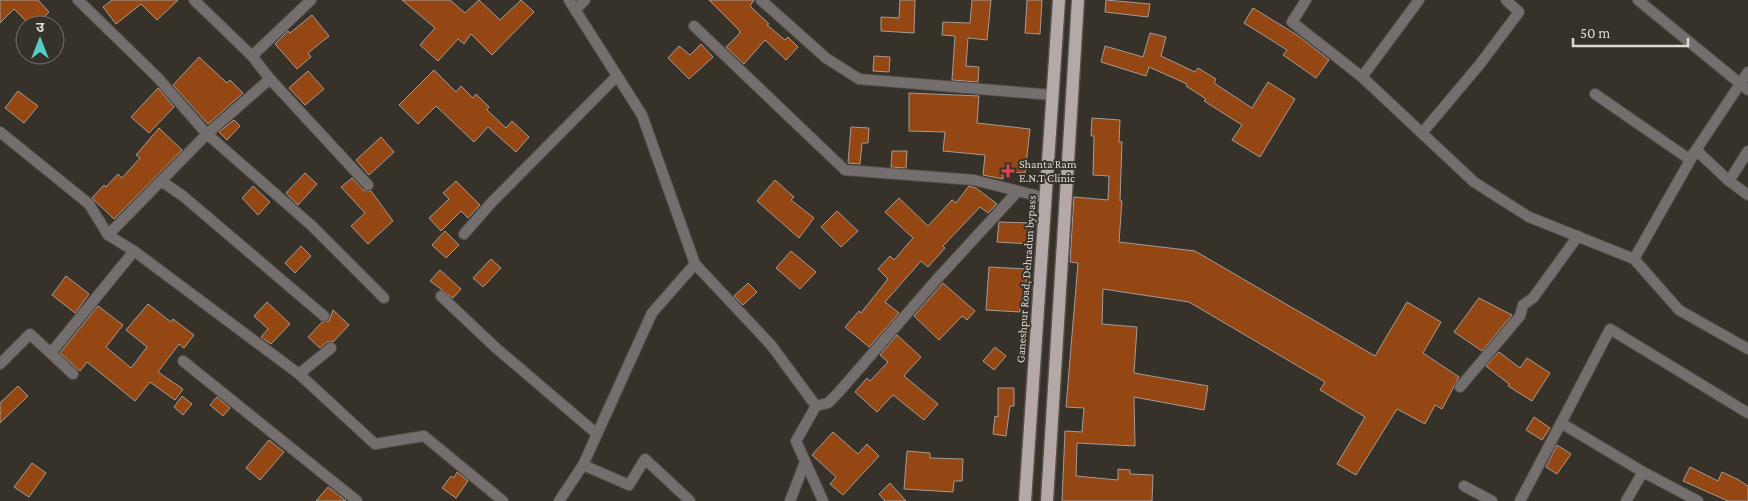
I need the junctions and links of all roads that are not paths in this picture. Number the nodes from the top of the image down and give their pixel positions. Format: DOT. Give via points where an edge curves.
graph roads {
  1 [pos="78,0"];
  2 [pos="194,0"];
  3 [pos="311,0"];
  4 [pos="569,0"];
  5 [pos="585,0"];
  6 [pos="761,0"];
  7 [pos="1059,0"];
  8 [pos="1078,0"];
  9 [pos="1306,0"];
  10 [pos="1419,0"];
  11 [pos="1506,0"];
  12 [pos="1638,0"];
  13 [pos="575,10"];
  14 [pos="694,26"];
  15 [pos="252,56"];
  16 [pos="1748,72"];
  17 [pos="617,76"];
  18 [pos="1362,77"];
  19 [pos="270,79"];
  20 [pos="1744,86"];
  21 [pos="1595,94"];
  22 [pos="1053,95"];
  23 [pos="0,132"];
  24 [pos="1422,133"];
  25 [pos="208,134"];
  26 [pos="1696,150"];
  27 [pos="1748,151"];
  28 [pos="1729,181"];
  29 [pos="158,183"];
  30 [pos="368,185"];
  31 [pos="1018,191"];
  32 [pos="1748,195"];
  33 [pos="1046,198"];
  34 [pos="464,234"];
  35 [pos="108,235"];
  36 [pos="1578,236"];
  37 [pos="134,250"];
  38 [pos="1634,259"];
  39 [pos="695,264"];
  40 [pos="441,296"];
  41 [pos="384,298"];
  42 [pos="324,316"];
  43 [pos="331,348"];
  44 [pos="1748,349"];
  45 [pos="51,353"];
  46 [pos="183,361"];
  47 [pos="0,364"];
  48 [pos="73,374"];
  49 [pos="299,374"];
  50 [pos="1460,388"];
  51 [pos="816,406"];
  52 [pos="1748,413"];
  53 [pos="1561,423"];
  54 [pos="597,434"];
  55 [pos="805,462"];
  56 [pos="583,465"];
  57 [pos="1643,472"];
  58 [pos="1464,486"];
  59 [pos="357,501"];
  60 [pos="503,501"];
  61 [pos="559,501"];
  62 [pos="690,501"];
  63 [pos="790,501"];
  64 [pos="823,501"];
  65 [pos="1025,501"];
  66 [pos="1047,501"];
  67 [pos="1492,501"];
  68 [pos="1520,501"];
  69 [pos="1626,501"];
  70 [pos="1698,501"];
  1 -- 25 [label="street" via="157,77"];
  2 -- 15 [label="street"];
  3 -- 15 [label="street"];
  4 -- 13 [label="street"];
  5 -- 13 [label="street"];
  6 -- 22 [label="street" via="826,58 859,79"];
  7 -- 22 [label="main road, Ganeshpur Road, Dehradun bypass"];
  8 -- 66 [label="main road"];
  9 -- 18 [label="street" via="1292,22"];
  10 -- 18 [label="street"];
  11 -- 24 [label="street" via="1518,12 1480,64"];
  12 -- 20 [label="street"];
  13 -- 17 [label="street"];
  14 -- 31 [label="street" via="845,170 974,180"];
  15 -- 19 [label="street"];
  16 -- 20 [label="street"];
  17 -- 34 [label="street"];
  17 -- 39 [label="street" via="642,115"];
  18 -- 24 [label="street"];
  19 -- 25 [label="street"];
  19 -- 30 [label="street"];
  20 -- 26 [label="street"];
  21 -- 26 [label="street" via="1689,159"];
  22 -- 33 [label="main road, Ganeshpur Road, Dehradun bypass"];
  23 -- 35 [label="street" via="89,204"];
  24 -- 36 [label="street" via="1474,182 1529,216"];
  25 -- 29 [label="street"];
  25 -- 41 [label="street" via="311,225"];
  26 -- 28 [label="street"];
  26 -- 38 [label="street"];
  27 -- 28 [label="street"];
  28 -- 32 [label="street"];
  29 -- 35 [label="street"];
  29 -- 42 [label="street" via="164,183 183,196"];
  31 -- 33 [label="street"];
  31 -- 51 [label="street" via="838,393 828,403"];
  33 -- 65 [label="main road, Ganeshpur Road, Dehradun bypass"];
  35 -- 37 [label="street"];
  36 -- 38 [label="street"];
  36 -- 50 [label="street" via="1533,298 1523,306 1520,316"];
  37 -- 45 [label="street"];
  37 -- 49 [label="street"];
  38 -- 44 [label="street" via="1679,310"];
  39 -- 51 [label="street" via="771,345"];
  39 -- 54 [label="street" via="652,313"];
  40 -- 54 [label="street" via="496,348"];
  43 -- 49 [label="street"];
  45 -- 47 [label="street" via="30,334"];
  45 -- 48 [label="street"];
  46 -- 59 [label="street"];
  49 -- 60 [label="street" via="375,444 424,436"];
  51 -- 55 [label="street" via="796,441"];
  52 -- 53 [label="street" via="1610,330"];
  53 -- 57 [label="street"];
  53 -- 68 [label="street"];
  54 -- 56 [label="street"];
  55 -- 63 [label="street"];
  55 -- 64 [label="street"];
  56 -- 61 [label="street"];
  56 -- 62 [label="street" via="628,485 645,459"];
  57 -- 69 [label="street"];
  57 -- 70 [label="street"];
  58 -- 67 [label="street"];
}
